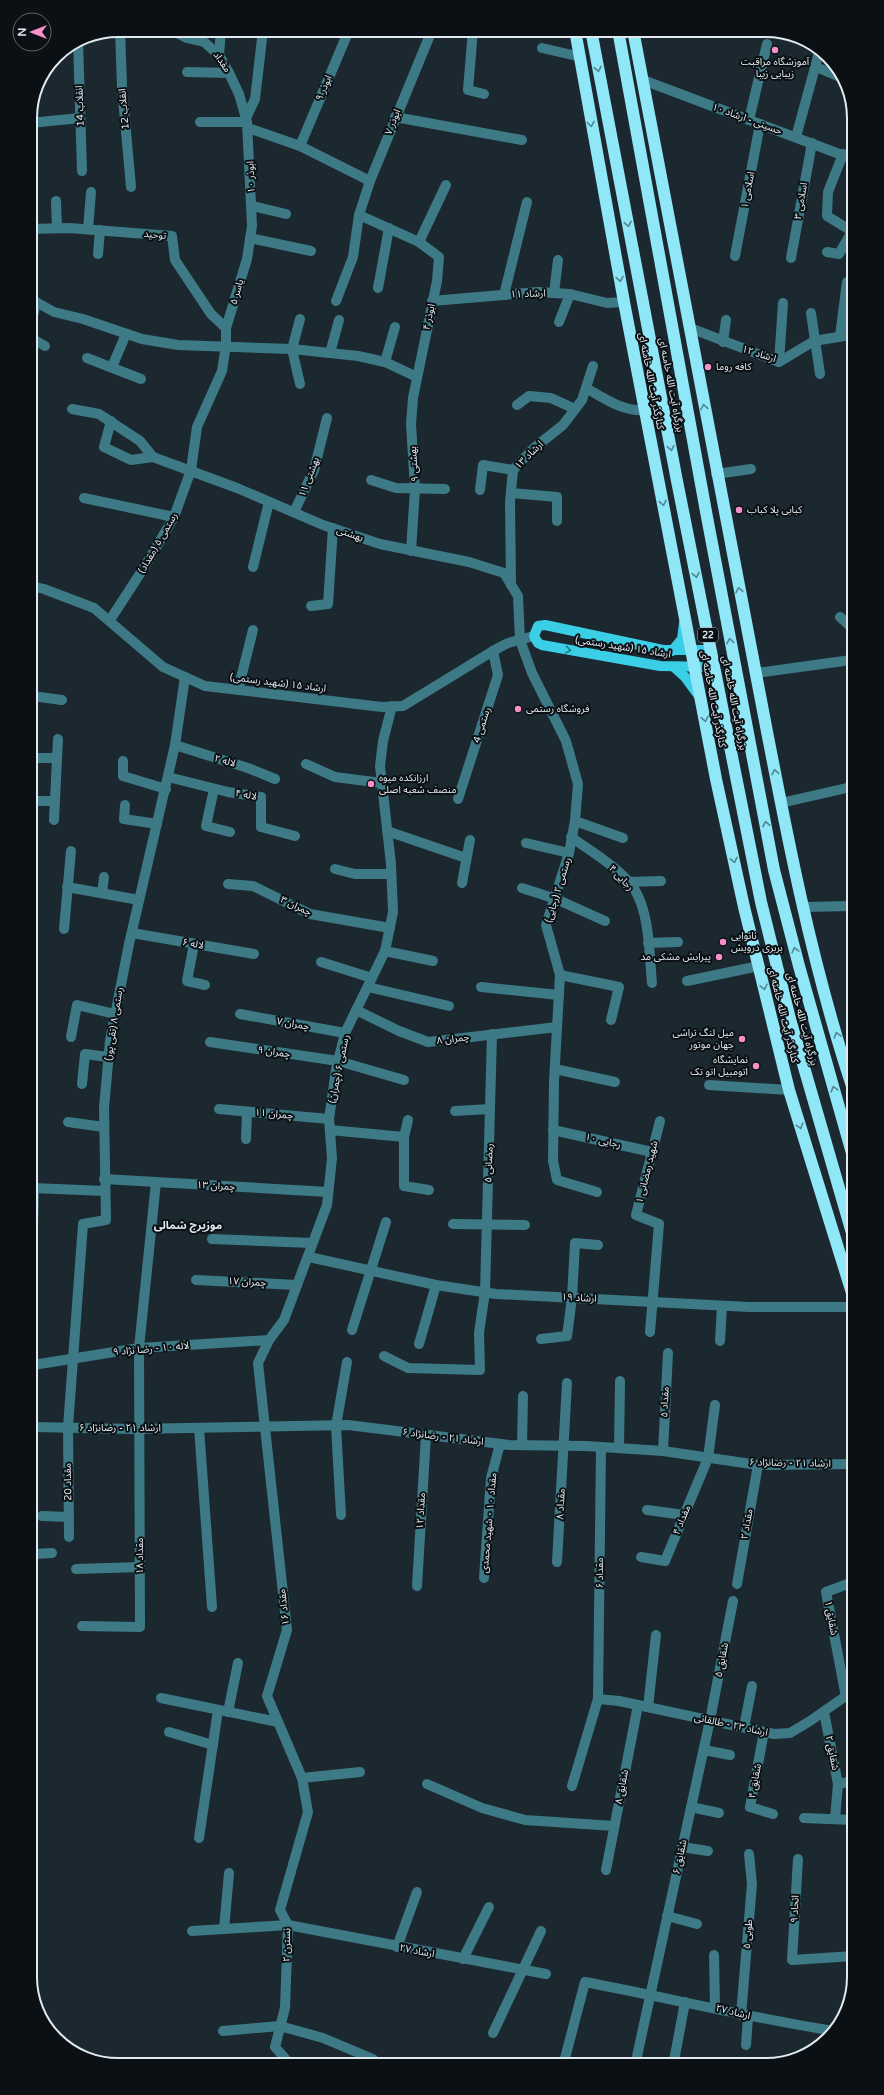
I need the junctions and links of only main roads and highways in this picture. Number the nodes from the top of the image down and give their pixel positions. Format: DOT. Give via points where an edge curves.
graph roads {
  1 [pos="577,37"];
  2 [pos="592,37"];
  3 [pos="619,37"];
  4 [pos="635,37"];
  5 [pos="649,117"];
  6 [pos="635,121"];
  7 [pos="623,198"];
  8 [pos="608,218"];
  9 [pos="677,481"];
  10 [pos="659,485"];
  11 [pos="724,512"];
  12 [pos="707,516"];
  13 [pos="685,617"];
  14 [pos="711,650"];
  15 [pos="668,651"];
  16 [pos="692,651"];
  17 [pos="660,666"];
  18 [pos="696,667"];
  19 [pos="714,667"];
  20 [pos="674,668"];
  21 [pos="702,703"];
  22 [pos="788,836"];
  23 [pos="770,841"];
  24 [pos="795,867"];
  25 [pos="774,870"];
  26 [pos="761,902"];
  27 [pos="744,907"];
  28 [pos="816,960"];
  29 [pos="799,966"];
  30 [pos="790,1019"];
  31 [pos="772,1025"];
  32 [pos="847,1068"];
  33 [pos="847,1135"];
  34 [pos="823,1139"];
  35 [pos="806,1146"];
  36 [pos="847,1217"];
  37 [pos="847,1239"];
  38 [pos="834,1240"];
  39 [pos="847,1278"];
  1 -- 8 [label="highway, کنارگذر آیت الله خامنه ای, one-way"];
  2 -- 7 [label="highway, بزرگراه آیت الله خامنه ای / 22, one-way"];
  3 -- 6 [label="highway, بزرگراه آیت الله خامنه ای / 22"];
  4 -- 5 [label="highway"];
  5 -- 6 [label="highway"];
  11 -- 5 [label="highway, one-way"];
  6 -- 12 [label="highway, بزرگراه آیت الله خامنه ای / 22"];
  7 -- 8 [label="highway"];
  7 -- 9 [label="highway, بزرگراه آیت الله خامنه ای / 22, one-way"];
  8 -- 10 [label="highway, کنارگذر آیت الله خامنه ای, one-way"];
  9 -- 10 [label="highway"];
  9 -- 14 [label="highway, بزرگراه آیت الله خامنه ای / 22, one-way"];
  10 -- 13 [label="highway, کنارگذر آیت الله خامنه ای, one-way"];
  11 -- 12 [label="highway"];
  22 -- 11 [label="highway, one-way"];
  23 -- 12 [label="highway, بزرگراه آیت الله خامنه ای / 22, one-way"];
  13 -- 15 [label="main road" via="682,639"];
  13 -- 16 [label="highway, کنارگذر آیت الله خامنه ای"];
  14 -- 16 [label="main road, ارشاد ۱۵ (شهید رستمی)"];
  14 -- 19 [label="highway, بزرگراه آیت الله خامنه ای / 22"];
  15 -- 16 [label="main road, ارشاد ۱۵ (شهید رستمی)"];
  15 -- 17 [label="main road" via="668,660"];
  15 -- 17 [label="main road, ارشاد ۱۵ (شهید رستمی), one-way" via="545,625 538,626 534,636 542,645"];
  16 -- 18 [label="highway, کنارگذر آیت الله خامنه ای"];
  17 -- 20 [label="main road, ارشاد ۱۵ (شهید رستمی)"];
  18 -- 19 [label="main road, ارشاد ۱۵ (شهید رستمی)"];
  18 -- 20 [label="main road, ارشاد ۱۵ (شهید رستمی)"];
  18 -- 21 [label="highway, کنارگذر آیت الله خامنه ای"];
  19 -- 26 [label="highway, بزرگراه آیت الله خامنه ای / 22"];
  20 -- 21 [label="main road" via="685,677"];
  21 -- 27 [label="highway, کنارگذر آیت الله خامنه ای, one-way"];
  22 -- 23 [label="highway"];
  22 -- 24 [label="highway"];
  23 -- 25 [label="highway, بزرگراه آیت الله خامنه ای / 22"];
  24 -- 25 [label="highway"];
  24 -- 28 [label="highway"];
  29 -- 25 [label="highway, بزرگراه آیت الله خامنه ای / 22, one-way"];
  26 -- 27 [label="highway"];
  26 -- 30 [label="highway, بزرگراه آیت الله خامنه ای / 22"];
  27 -- 31 [label="highway, کنارگذر آیت الله خامنه ای, one-way"];
  28 -- 29 [label="highway"];
  32 -- 28 [label="highway, one-way"];
  33 -- 29 [label="highway, بزرگراه آیت الله خامنه ای / 22, one-way"];
  30 -- 31 [label="highway"];
  30 -- 34 [label="highway, بزرگراه آیت الله خامنه ای / 22"];
  31 -- 35 [label="highway, کنارگذر آیت الله خامنه ای, one-way"];
  34 -- 35 [label="highway"];
  34 -- 36 [label="highway, بزرگراه آیت الله خامنه ای / 22"];
  35 -- 38 [label="highway, کنارگذر آیت الله خامنه ای"];
  37 -- 38 [label="highway"];
  38 -- 39 [label="highway, کنارگذر آیت الله خامنه ای"];
}
